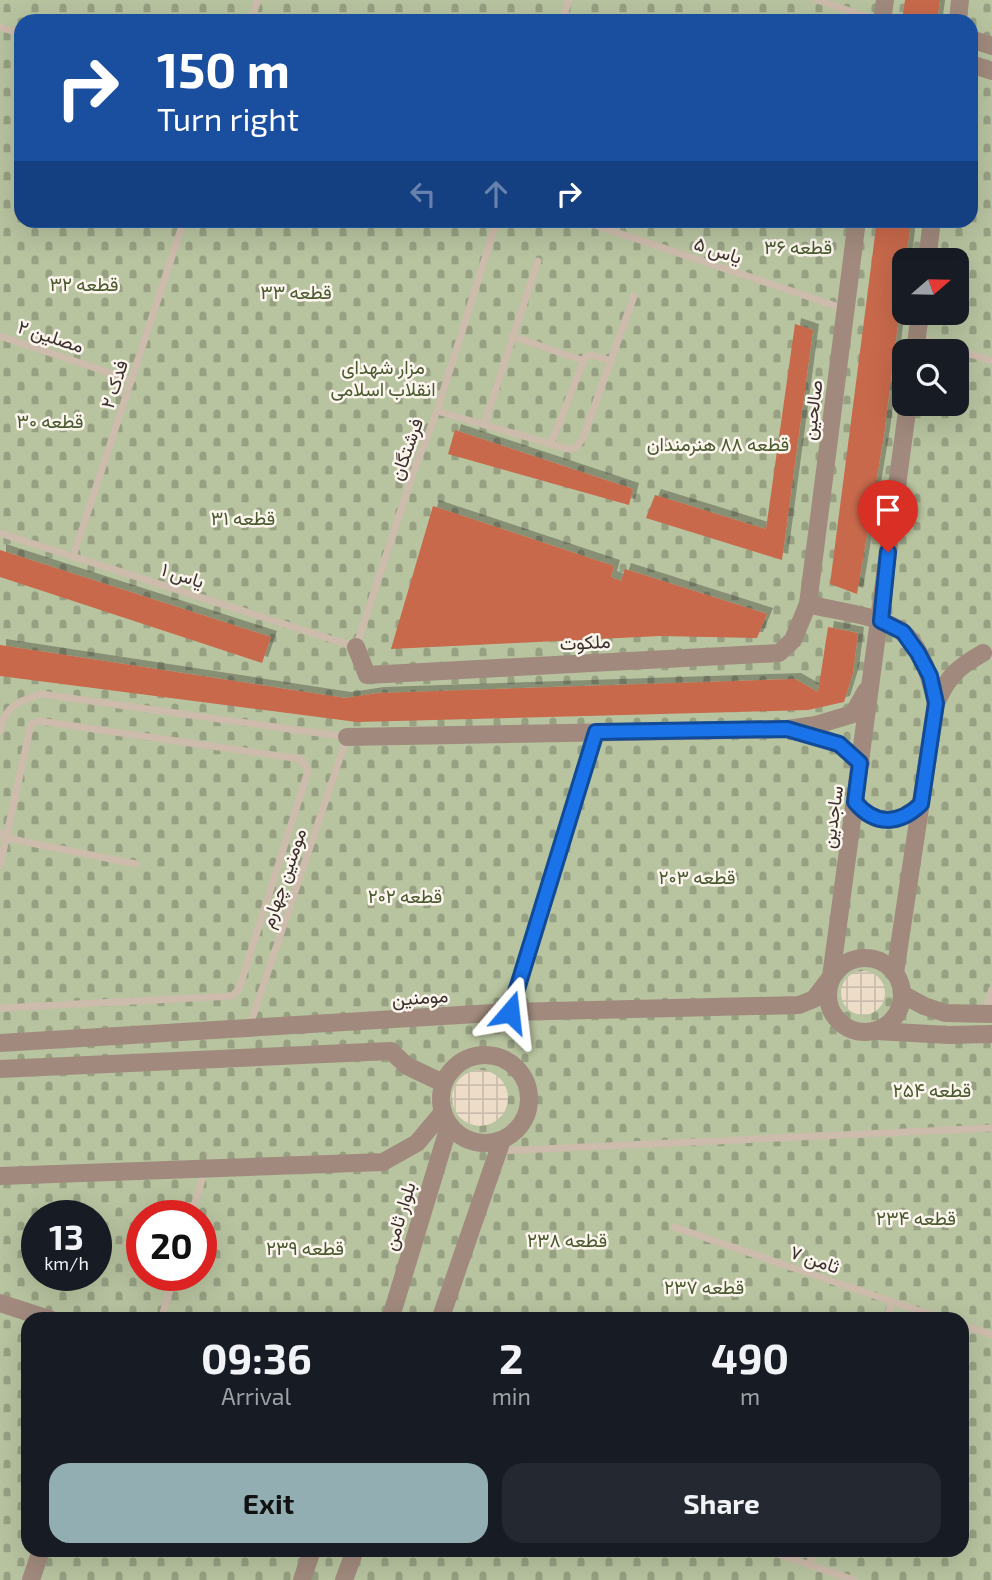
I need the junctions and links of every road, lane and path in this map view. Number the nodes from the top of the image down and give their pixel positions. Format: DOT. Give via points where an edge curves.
graph roads {
  1 [pos="817,0"];
  2 [pos="860,14"];
  3 [pos="181,228"];
  4 [pos="494,228"];
  5 [pos="604,228"];
  6 [pos="856,228"];
  7 [pos="931,228"];
  8 [pos="929,248"];
  9 [pos="538,261"];
  10 [pos="634,296"];
  11 [pos="846,309"];
  12 [pos="0,336"];
  13 [pos="512,336"];
  14 [pos="969,356"];
  15 [pos="583,361"];
  16 [pos="612,361"];
  17 [pos="992,361"];
  18 [pos="131,380"];
  19 [pos="437,411"];
  20 [pos="907,416"];
  21 [pos="484,425"];
  22 [pos="551,444"];
  23 [pos="0,534"];
  24 [pos="73,557"];
  25 [pos="808,604"];
  26 [pos="881,621"];
  27 [pos="356,647"];
  28 [pos="984,653"];
  29 [pos="870,685"];
  30 [pos="936,703"];
  31 [pos="787,729"];
  32 [pos="0,731"];
  33 [pos="596,732"];
  34 [pos="347,737"];
  35 [pos="860,763"];
  36 [pos="855,802"];
  37 [pos="921,804"];
  38 [pos="3,835"];
  39 [pos="136,864"];
  40 [pos="0,866"];
  41 [pos="895,973"];
  42 [pos="831,977"];
  43 [pos="992,989"];
  44 [pos="902,994"];
  45 [pos="0,1007"];
  46 [pos="510,1012"];
  47 [pos="988,1014"];
  48 [pos="248,1029"];
  49 [pos="876,1031"];
  50 [pos="992,1034"];
  51 [pos="0,1043"];
  52 [pos="0,1069"];
  53 [pos="443,1083"];
  54 [pos="446,1119"];
  55 [pos="992,1128"];
  56 [pos="500,1145"];
  57 [pos="205,1169"];
  58 [pos="0,1176"];
  59 [pos="196,1200"];
  60 [pos="674,1227"];
  61 [pos="170,1291"];
  62 [pos="892,1301"];
  63 [pos="0,1303"];
  64 [pos="28,1312"];
  65 [pos="163,1312"];
  66 [pos="392,1312"];
  67 [pos="443,1312"];
  68 [pos="889,1312"];
  69 [pos="923,1312"];
  70 [pos="969,1327"];
  71 [pos="992,1335"];
  72 [pos="39,1557"];
  73 [pos="310,1557"];
  74 [pos="352,1557"];
  75 [pos="786,1557"];
  76 [pos="812,1557"];
  77 [pos="809,1565"];
  78 [pos="843,1578"];
  79 [pos="31,1580"];
  80 [pos="302,1580"];
  81 [pos="344,1580"];
  82 [pos="854,1580"];
  1 -- 2 [label="lane"];
  3 -- 18 [label="lane, فدک ۲"];
  4 -- 19 [label="lane, فرشتگان"];
  5 -- 11 [label="lane, یاس ۵"];
  6 -- 11 [label="street, صالحین"];
  7 -- 8 [label="street"];
  9 -- 13 [label="lane"];
  10 -- 16 [label="lane"];
  11 -- 25 [label="street, صالحین"];
  12 -- 18 [label="lane, مصلین ۲"];
  13 -- 15 [label="lane"];
  13 -- 21 [label="lane"];
  14 -- 17 [label="lane"];
  15 -- 16 [label="lane" via="589,355"];
  15 -- 22 [label="lane"];
  16 -- 22 [label="lane" via="581,442 573,450"];
  18 -- 24 [label="lane, فدک ۲"];
  19 -- 21 [label="lane"];
  19 -- 27 [label="lane, فرشتگان"];
  20 -- 26 [label="street, ساجدین"];
  21 -- 22 [label="lane"];
  23 -- 24 [label="lane, یاس ۱"];
  24 -- 27 [label="lane, یاس ۱"];
  25 -- 26 [label="street"];
  25 -- 27 [label="street, ملکوت" via="793,640 779,653 367,675"];
  26 -- 29 [label="street, ساجدین"];
  26 -- 30 [label="street" via="903,632 918,653 930,676"];
  28 -- 30 [label="street" via="951,674"];
  29 -- 31 [label="street" via="853,714"];
  29 -- 35 [label="street, ساجدین"];
  30 -- 37 [label="street"];
  31 -- 33 [label="street"];
  31 -- 35 [label="street" via="839,744"];
  32 -- 34 [label="lane" via="2,720 16,702 41,694"];
  33 -- 34 [label="street"];
  33 -- 46 [label="lane"];
  34 -- 48 [label="lane, مومنین چهارم"];
  35 -- 36 [label="street, ساجدین"];
  36 -- 37 [label="street" via="865,814 897,820"];
  36 -- 42 [label="street, ساجدین"];
  37 -- 41 [label="street"];
  38 -- 39 [label="lane"];
  38 -- 40 [label="lane"];
  38 -- 45 [label="lane" via="31,724 39,721 301,759 308,771 239,989 232,996"];
  41 -- 42 [label="street" via="886,964 862,957 839,967"];
  41 -- 44 [label="street"];
  42 -- 46 [label="street, مومنین" via="814,999 799,1005"];
  42 -- 49 [label="street" via="827,1000 838,1021 858,1032"];
  43 -- 47 [label="lane"];
  44 -- 47 [label="street" via="945,1013"];
  44 -- 49 [label="street" via="895,1017"];
  46 -- 48 [label="street, مومنین"];
  48 -- 51 [label="street, مومنین"];
  49 -- 50 [label="street"];
  52 -- 53 [label="street" via="391,1051 407,1066"];
  53 -- 54 [label="street" via="440,1098"];
  53 -- 56 [label="street" via="461,1061 474,1055 489,1054 515,1066 529,1092 529,1107 524,1121"];
  54 -- 56 [label="street" via="460,1136"];
  54 -- 57 [label="street" via="383,1162"];
  54 -- 66 [label="street, بلوار ثامن"];
  55 -- 56 [label="lane"];
  56 -- 67 [label="street"];
  57 -- 58 [label="street"];
  57 -- 59 [label="lane"];
  60 -- 62 [label="lane, ثامن ۷"];
  61 -- 65 [label="lane"];
  62 -- 68 [label="lane"];
  62 -- 69 [label="lane, ثامن ۷"];
  63 -- 64 [label="street"];
  70 -- 71 [label="lane"];
  72 -- 79 [label="street"];
  73 -- 80 [label="street"];
  74 -- 81 [label="street"];
  75 -- 77 [label="lane"];
  76 -- 77 [label="lane"];
  77 -- 78 [label="lane"];
  78 -- 82 [label="lane"];
}
